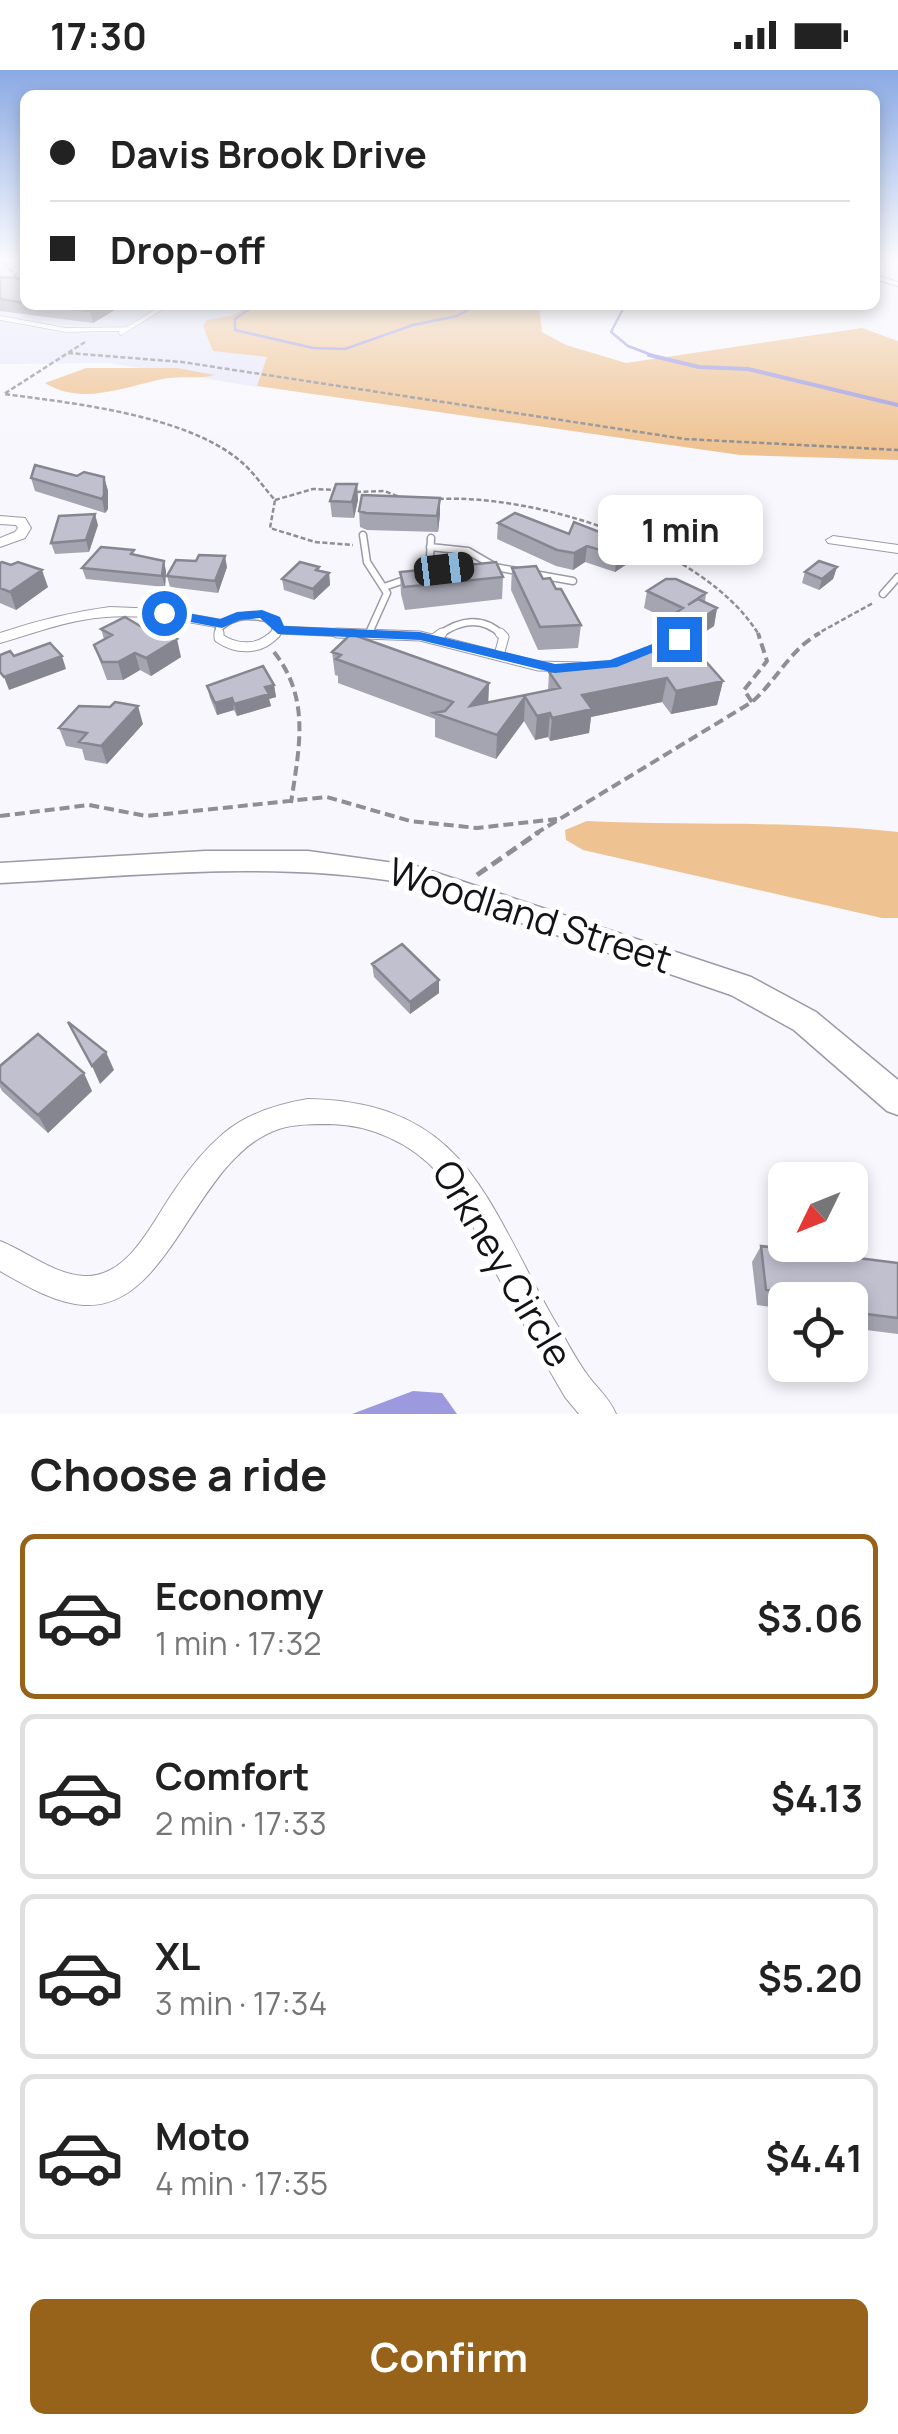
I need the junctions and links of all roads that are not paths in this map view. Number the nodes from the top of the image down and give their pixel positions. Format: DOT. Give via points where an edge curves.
graph roads {
  1 [pos="31,324"];
  2 [pos="135,324"];
  3 [pos="126,329"];
  4 [pos="119,334"];
  5 [pos="0,520"];
  6 [pos="363,540"];
  7 [pos="833,540"];
  8 [pos="0,543"];
  9 [pos="898,549"];
  10 [pos="473,565"];
  11 [pos="494,566"];
  12 [pos="898,577"];
  13 [pos="573,581"];
  14 [pos="384,586"];
  15 [pos="883,594"];
  16 [pos="222,624"];
  17 [pos="278,630"];
  18 [pos="369,633"];
  19 [pos="0,638"];
  20 [pos="434,638"];
  21 [pos="679,639"];
  22 [pos="500,655"];
  23 [pos="626,661"];
  24 [pos="598,666"];
  25 [pos="0,874"];
  26 [pos="898,1100"];
  27 [pos="0,1256"];
  28 [pos="599,1414"];
  1 -- 3 [label="lane"];
  2 -- 3 [label="lane"];
  3 -- 4 [label="lane"];
  5 -- 8 [label="street" via="25,528"];
  6 -- 14 [label="lane" via="367,562"];
  7 -- 9 [label="street"];
  10 -- 11 [label="lane"];
  11 -- 13 [label="lane"];
  11 -- 14 [label="lane" via="468,550 430,543 439,570"];
  12 -- 15 [label="lane"];
  14 -- 18 [label="lane" via="387,600"];
  16 -- 17 [label="lane" via="262,614"];
  16 -- 17 [label="lane" via="218,632 225,644 246,648 266,643"];
  16 -- 19 [label="street" via="123,609 77,614"];
  17 -- 18 [label="lane"];
  18 -- 20 [label="lane"];
  20 -- 22 [label="lane"];
  20 -- 22 [label="lane" via="457,624 487,624 504,637"];
  21 -- 23 [label="lane"];
  22 -- 24 [label="lane" via="555,668"];
  25 -- 26 [label="street, Woodland Street" via="265,860 407,873 741,986 804,1021"];
  27 -- 28 [label="street, Orkney Circle" via="62,1287 112,1286 155,1245 234,1139 295,1110 356,1114 409,1134 450,1166 576,1386"];
}
